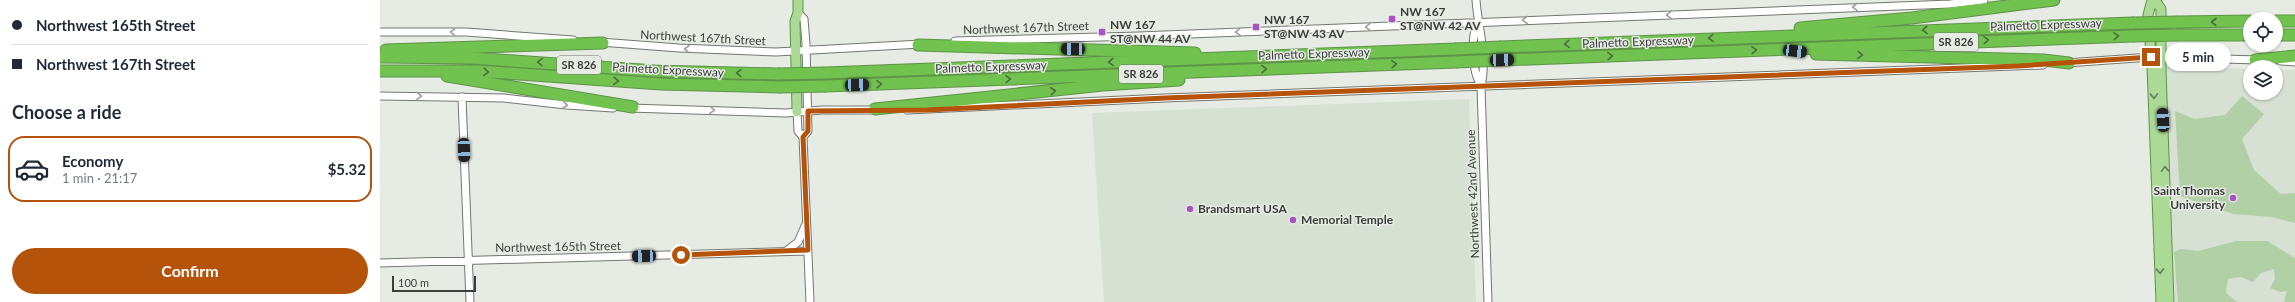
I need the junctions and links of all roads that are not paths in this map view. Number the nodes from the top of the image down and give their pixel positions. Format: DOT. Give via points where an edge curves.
graph roads {
  1 [pos="798,0"];
  2 [pos="1476,0"];
  3 [pos="1984,0"];
  4 [pos="2054,0"];
  5 [pos="2152,0"];
  6 [pos="2155,0"];
  7 [pos="798,13"];
  8 [pos="2243,21"];
  9 [pos="2283,21"];
  10 [pos="2295,21"];
  11 [pos="1477,22"];
  12 [pos="380,32"];
  13 [pos="2243,35"];
  14 [pos="2283,35"];
  15 [pos="2295,35"];
  16 [pos="1738,37"];
  17 [pos="604,43"];
  18 [pos="918,45"];
  19 [pos="1779,49"];
  20 [pos="380,50"];
  21 [pos="806,51"];
  22 [pos="796,52"];
  23 [pos="2295,56"];
  24 [pos="380,57"];
  25 [pos="2151,57"];
  26 [pos="2161,57"];
  27 [pos="1234,58"];
  28 [pos="2255,60"];
  29 [pos="2283,61"];
  30 [pos="2295,62"];
  31 [pos="2069,63"];
  32 [pos="420,70"];
  33 [pos="1246,70"];
  34 [pos="380,71"];
  35 [pos="1481,86"];
  36 [pos="380,96"];
  37 [pos="462,97"];
  38 [pos="633,107"];
  39 [pos="875,109"];
  40 [pos="808,111"];
  41 [pos="797,112"];
  42 [pos="803,137"];
  43 [pos="806,220"];
  44 [pos="808,250"];
  45 [pos="786,251"];
  46 [pos="469,260"];
  47 [pos="380,263"];
  48 [pos="470,302"];
  49 [pos="810,302"];
  50 [pos="1488,302"];
  51 [pos="2161,302"];
  52 [pos="2169,302"];
  1 -- 7 [label="main road"];
  2 -- 11 [label="street, Northwest 42nd Avenue"];
  3 -- 11 [label="street, Northwest 167th Street, one-way" via="1950,4"];
  4 -- 16 [label="highway" via="1912,18 1791,28"];
  5 -- 25 [label="main road" via="2148,9"];
  6 -- 26 [label="main road" via="2161,9"];
  7 -- 21 [label="street" via="804,19"];
  7 -- 22 [label="main road" via="795,21"];
  8 -- 16 [label="highway, Palmetto Expressway / SR 826, one-way, bridge"];
  9 -- 10 [label="highway"];
  11 -- 18 [label="street, Northwest 167th Street, one-way" via="948,41"];
  11 -- 35 [label="street, Northwest 42nd Avenue" via="1473,34 1475,75"];
  17 -- 12 [label="street, Northwest 167th Street, one-way" via="534,35 474,32"];
  19 -- 13 [label="highway, Palmetto Expressway / SR 826, one-way, bridge" via="2133,36"];
  14 -- 15 [label="highway"];
  16 -- 27 [label="highway, Palmetto Expressway / SR 826, one-way, bridge"];
  17 -- 20 [label="highway"];
  22 -- 17 [label="street, Northwest 167th Street, one-way"];
  18 -- 21 [label="street, Northwest 167th Street"];
  18 -- 27 [label="highway" via="1189,52"];
  19 -- 31 [label="highway, one-way" via="1826,55 2043,60"];
  33 -- 19 [label="highway, Palmetto Expressway / SR 826, one-way, bridge"];
  21 -- 22 [label="street, Northwest 167th Street"];
  21 -- 40 [label="street"];
  22 -- 41 [label="main road"];
  23 -- 28 [label="highway"];
  27 -- 24 [label="highway, Palmetto Expressway / SR 826, one-way, bridge" via="778,74 655,71 471,58"];
  25 -- 26 [label="street"];
  25 -- 31 [label="street"];
  25 -- 51 [label="main road, one-way"];
  26 -- 28 [label="street"];
  52 -- 26 [label="main road, one-way"];
  29 -- 30 [label="street"];
  31 -- 35 [label="street"];
  32 -- 33 [label="highway, Palmetto Expressway / SR 826, one-way, bridge" via="478,71 661,84 779,87"];
  32 -- 34 [label="highway, Palmetto Expressway / SR 826"];
  32 -- 38 [label="highway" via="568,98"];
  39 -- 33 [label="highway, one-way" via="1103,85 1207,78"];
  35 -- 39 [label="street" via="935,110"];
  35 -- 50 [label="street, Northwest 42nd Avenue"];
  36 -- 37 [label="street, one-way"];
  37 -- 38 [label="street, one-way" via="504,98 592,107"];
  37 -- 46 [label="street"];
  38 -- 41 [label="street, one-way"];
  39 -- 40 [label="street"];
  40 -- 41 [label="street"];
  40 -- 42 [label="street" via="808,131"];
  41 -- 42 [label="street" via="798,131"];
  42 -- 43 [label="street"];
  43 -- 44 [label="street"];
  43 -- 45 [label="street" via="798,242"];
  44 -- 45 [label="street, Northwest 165th Street"];
  44 -- 49 [label="street"];
  45 -- 46 [label="street, Northwest 165th Street"];
  46 -- 47 [label="street, Northwest 165th Street"];
  46 -- 48 [label="street"];
}
